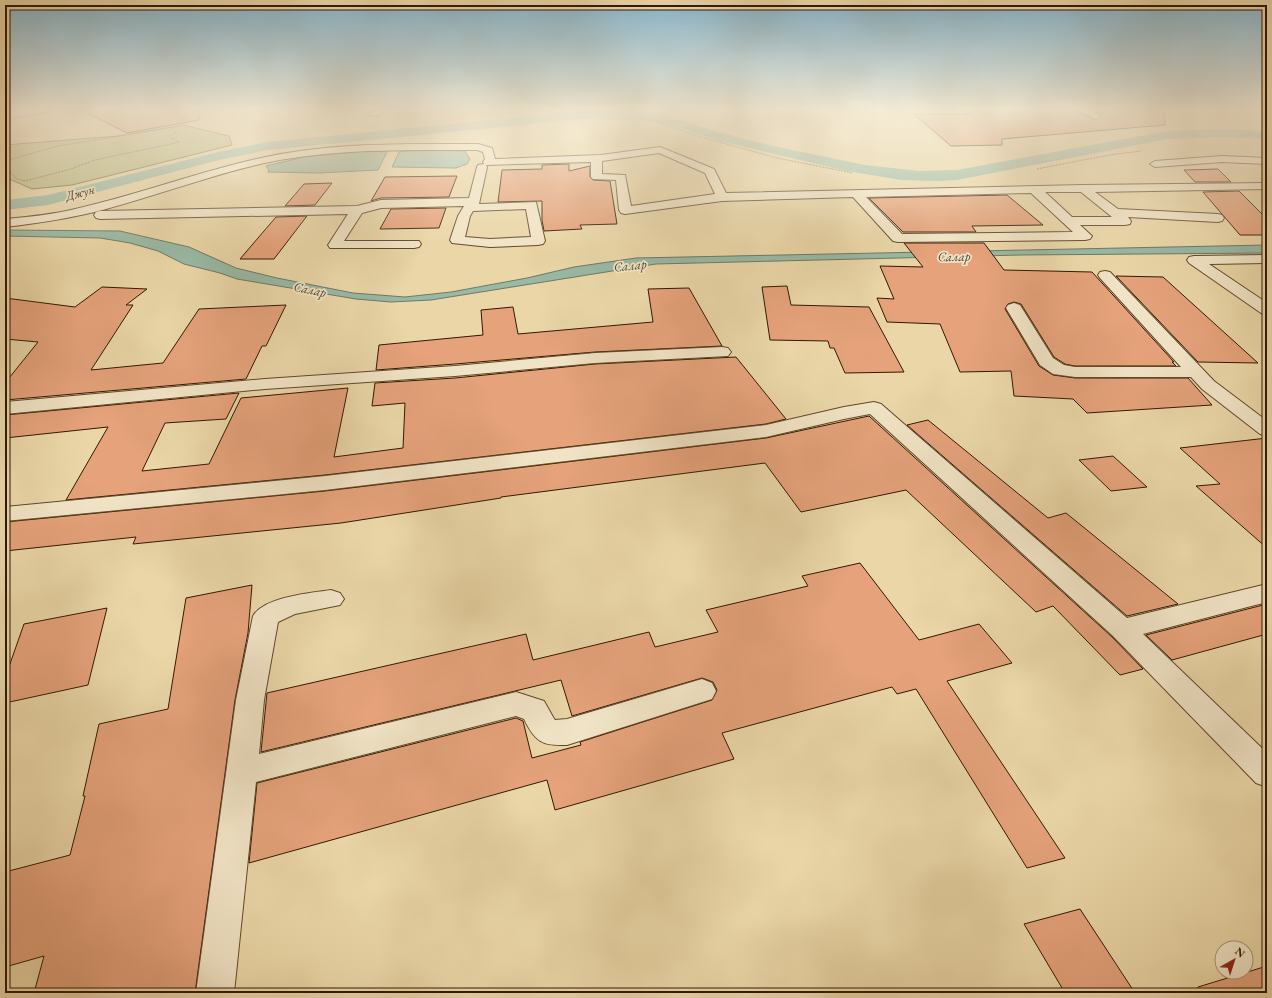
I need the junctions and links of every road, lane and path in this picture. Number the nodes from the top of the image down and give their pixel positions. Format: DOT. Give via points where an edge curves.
graph roads {
  1 [pos="28,155"];
  2 [pos="121,155"];
  3 [pos="301,155"];
  4 [pos="487,155"];
  5 [pos="623,155"];
  6 [pos="671,155"];
  7 [pos="765,155"];
  8 [pos="1113,155"];
  9 [pos="596,158"];
  10 [pos="5,161"];
  11 [pos="1267,162"];
  12 [pos="486,163"];
  13 [pos="1155,164"];
  14 [pos="702,168"];
  15 [pos="1037,169"];
  16 [pos="5,171"];
  17 [pos="682,173"];
  18 [pos="858,175"];
  19 [pos="700,181"];
  20 [pos="1267,186"];
  21 [pos="1083,188"];
  22 [pos="1034,189"];
  23 [pos="720,193"];
  24 [pos="857,194"];
  25 [pos="472,205"];
  26 [pos="357,210"];
  27 [pos="1114,212"];
  28 [pos="69,215"];
  29 [pos="1218,218"];
  30 [pos="1069,221"];
  31 [pos="5,223"];
  32 [pos="414,244"];
  33 [pos="1267,259"];
  34 [pos="1105,275"];
  35 [pos="1014,308"];
  36 [pos="1267,310"];
  37 [pos="722,352"];
  38 [pos="1196,372"];
  39 [pos="5,408"];
  40 [pos="1267,430"];
  41 [pos="5,514"];
  42 [pos="1267,592"];
  43 [pos="331,599"];
  44 [pos="1122,630"];
  45 [pos="702,691"];
  46 [pos="241,772"];
  47 [pos="1267,773"];
  48 [pos="215,993"];
  1 -- 10 [label="path"];
  2 -- 16 [label="path" via="25,181"];
  3 -- 28 [label="street" via="243,166"];
  4 -- 12 [label="street"];
  5 -- 9 [label="street"];
  6 -- 14 [label="street"];
  7 -- 18 [label="path"];
  8 -- 15 [label="path"];
  9 -- 12 [label="street"];
  9 -- 23 [label="street" via="597,178 621,177 623,197 682,202"];
  11 -- 13 [label="street" via="1222,159"];
  12 -- 25 [label="street"];
  14 -- 17 [label="street"];
  14 -- 23 [label="street" via="710,171"];
  19 -- 23 [label="street"];
  20 -- 21 [label="street"];
  21 -- 22 [label="street"];
  21 -- 27 [label="street"];
  22 -- 24 [label="street"];
  22 -- 30 [label="street"];
  23 -- 24 [label="street"];
  24 -- 30 [label="street" via="898,238 1085,236"];
  25 -- 25 [label="street" via="464,216 457,240 490,243 538,241 532,205"];
  25 -- 26 [label="street" via="381,204"];
  26 -- 28 [label="street"];
  26 -- 32 [label="street" via="335,245"];
  27 -- 29 [label="street"];
  27 -- 30 [label="street" via="1125,221"];
  28 -- 31 [label="street"];
  33 -- 36 [label="street" via="1194,260"];
  34 -- 38 [label="street"];
  35 -- 38 [label="street" via="1046,361 1059,370"];
  37 -- 39 [label="street" via="595,358"];
  38 -- 40 [label="street" via="1208,385"];
  41 -- 44 [label="street" via="325,483 766,431 874,408"];
  42 -- 44 [label="street"];
  43 -- 46 [label="street" via="291,605 266,616 250,700"];
  44 -- 47 [label="street"];
  45 -- 46 [label="street" via="567,732 552,733 544,728 534,710 516,704"];
  46 -- 48 [label="street"];
}
